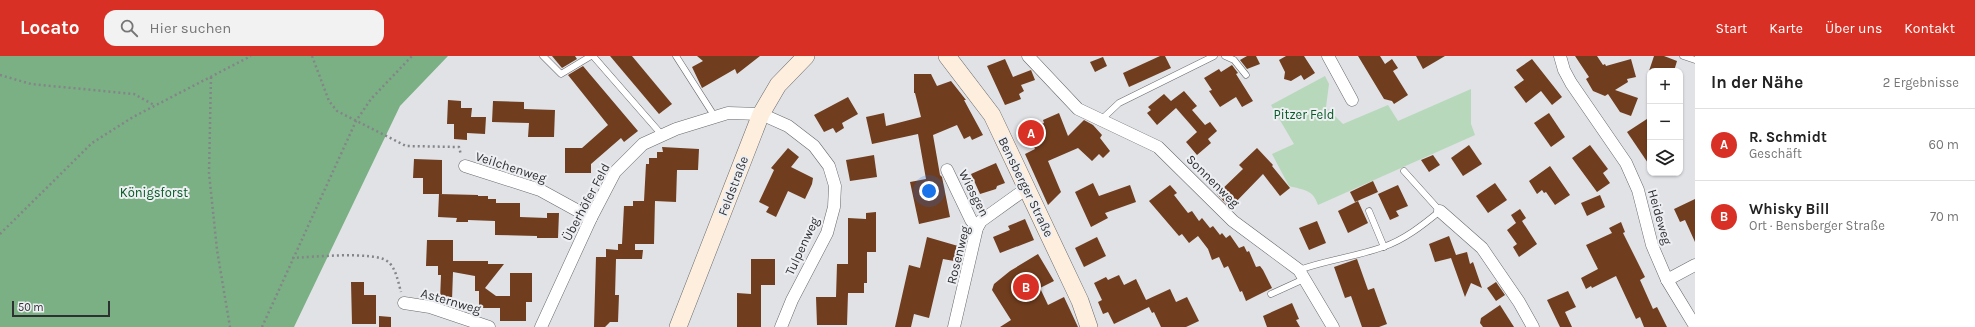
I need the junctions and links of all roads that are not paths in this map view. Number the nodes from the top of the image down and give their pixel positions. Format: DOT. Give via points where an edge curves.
graph roads {
  1 [pos="543,56"];
  2 [pos="592,56"];
  3 [pos="676,56"];
  4 [pos="806,56"];
  5 [pos="947,56"];
  6 [pos="1028,56"];
  7 [pos="1214,56"];
  8 [pos="1224,56"];
  9 [pos="1328,56"];
  10 [pos="1560,56"];
  11 [pos="1683,56"];
  12 [pos="1695,60"];
  13 [pos="1246,75"];
  14 [pos="1352,100"];
  15 [pos="761,114"];
  16 [pos="715,117"];
  17 [pos="1102,119"];
  18 [pos="662,135"];
  19 [pos="465,166"];
  20 [pos="947,170"];
  21 [pos="1404,171"];
  22 [pos="1027,188"];
  23 [pos="1369,211"];
  24 [pos="1440,211"];
  25 [pos="591,218"];
  26 [pos="977,228"];
  27 [pos="1384,247"];
  28 [pos="1695,265"];
  29 [pos="1302,275"];
  30 [pos="1667,280"];
  31 [pos="1271,294"];
  32 [pos="404,303"];
  33 [pos="1695,326"];
  34 [pos="489,327"];
  35 [pos="541,327"];
  36 [pos="678,327"];
  37 [pos="781,327"];
  38 [pos="954,327"];
  39 [pos="1089,327"];
  40 [pos="1333,327"];
  41 [pos="1533,327"];
  1 -- 2 [label="lane" via="561,74"];
  2 -- 18 [label="lane"];
  3 -- 16 [label="lane"];
  4 -- 15 [label="main road, Feldstraße" via="778,85"];
  5 -- 22 [label="main road, Bensberger Straße" via="992,115"];
  6 -- 17 [label="street, Sonnenweg" via="1078,109"];
  7 -- 17 [label="lane" via="1119,103"];
  8 -- 13 [label="lane" via="1234,60"];
  9 -- 14 [label="street"];
  10 -- 30 [label="street, Heideweg" via="1571,83 1626,163 1638,190 1652,245"];
  11 -- 12 [label="lane"];
  15 -- 16 [label="street, Überhöfer Feld" via="728,113"];
  15 -- 36 [label="main road, Feldstraße"];
  15 -- 37 [label="street, Tulpenweg" via="788,126 814,146 829,166 835,186 834,207 827,233"];
  16 -- 18 [label="street, Überhöfer Feld"];
  17 -- 29 [label="street, Sonnenweg" via="1158,147 1233,221"];
  18 -- 25 [label="street, Überhöfer Feld" via="643,144 615,172"];
  19 -- 25 [label="street, Veilchenweg" via="540,190"];
  20 -- 26 [label="street, Wiesgen"];
  21 -- 24 [label="lane"];
  22 -- 26 [label="street, Rosenweg" via="987,215"];
  22 -- 39 [label="main road, Bensberger Straße" via="1080,301"];
  23 -- 27 [label="lane"];
  24 -- 27 [label="lane" via="1414,232"];
  24 -- 41 [label="street" via="1482,248"];
  25 -- 35 [label="street, Überhöfer Feld"];
  26 -- 38 [label="street, Rosenweg"];
  27 -- 29 [label="lane" via="1316,264"];
  28 -- 30 [label="street"];
  29 -- 31 [label="lane"];
  29 -- 40 [label="street, Sonnenweg"];
  30 -- 33 [label="street, Heideweg"];
  32 -- 34 [label="street, Asternweg" via="430,307"];
}
